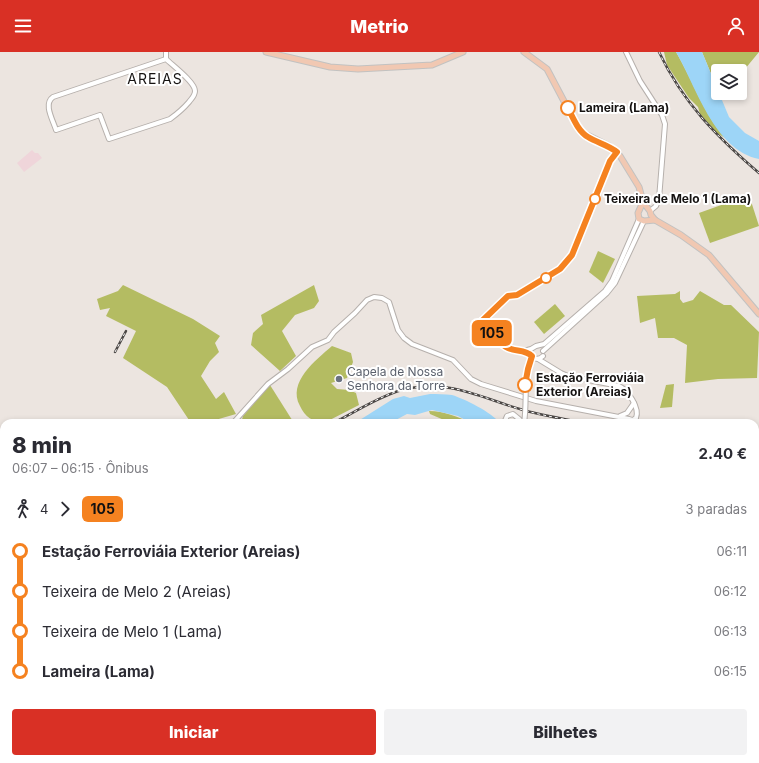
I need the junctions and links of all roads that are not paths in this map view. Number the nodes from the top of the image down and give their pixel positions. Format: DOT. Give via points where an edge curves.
graph roads {
  1 [pos="166,52"];
  2 [pos="266,52"];
  3 [pos="463,52"];
  4 [pos="524,52"];
  5 [pos="626,52"];
  6 [pos="166,59"];
  7 [pos="617,152"];
  8 [pos="643,202"];
  9 [pos="640,209"];
  10 [pos="646,216"];
  11 [pos="759,314"];
  12 [pos="540,346"];
  13 [pos="531,353"];
  14 [pos="543,353"];
  15 [pos="538,359"];
  16 [pos="546,362"];
  17 [pos="530,364"];
  18 [pos="634,403"];
  19 [pos="630,409"];
  20 [pos="636,410"];
  21 [pos="627,413"];
  22 [pos="638,415"];
  23 [pos="618,417"];
  24 [pos="237,419"];
  25 [pos="506,419"];
  26 [pos="520,419"];
  27 [pos="526,419"];
  28 [pos="631,419"];
  29 [pos="640,419"];
  1 -- 6 [label="street"];
  2 -- 3 [label="main road" via="330,67 358,69 432,65"];
  4 -- 7 [label="main road" via="547,69 583,133"];
  5 -- 10 [label="street" via="665,124 659,199"];
  6 -- 6 [label="street" via="53,97 48,105 56,130 100,115 109,139 170,119 185,107 196,91"];
  7 -- 8 [label="main road" via="640,187"];
  7 -- 13 [label="street" via="610,161 567,263 517,295 508,296 482,321 503,345"];
  8 -- 9 [label="main road"];
  8 -- 10 [label="main road"];
  9 -- 10 [label="main road"];
  9 -- 10 [label="main road" via="638,213"];
  10 -- 11 [label="main road" via="682,235 709,255"];
  10 -- 12 [label="street" via="605,291"];
  10 -- 14 [label="street" via="615,283"];
  12 -- 13 [label="street" via="536,346"];
  12 -- 14 [label="street"];
  13 -- 15 [label="street"];
  13 -- 17 [label="street"];
  14 -- 15 [label="street"];
  14 -- 16 [label="street"];
  15 -- 16 [label="street"];
  15 -- 17 [label="street"];
  16 -- 18 [label="street" via="568,376 619,386 628,392"];
  17 -- 27 [label="street, bridge" via="525,385"];
  18 -- 19 [label="street"];
  18 -- 20 [label="street"];
  19 -- 20 [label="street"];
  19 -- 21 [label="street"];
  20 -- 22 [label="street"];
  21 -- 23 [label="street"];
  21 -- 28 [label="street"];
  22 -- 28 [label="street"];
  22 -- 29 [label="street"];
  23 -- 24 [label="street" via="536,401 475,382 453,360 412,344 404,338 398,330 389,302 374,297 366,300 328,340 312,347 288,370 268,384"];
  23 -- 28 [label="street"];
  25 -- 26 [label="street" via="513,414"];
}
